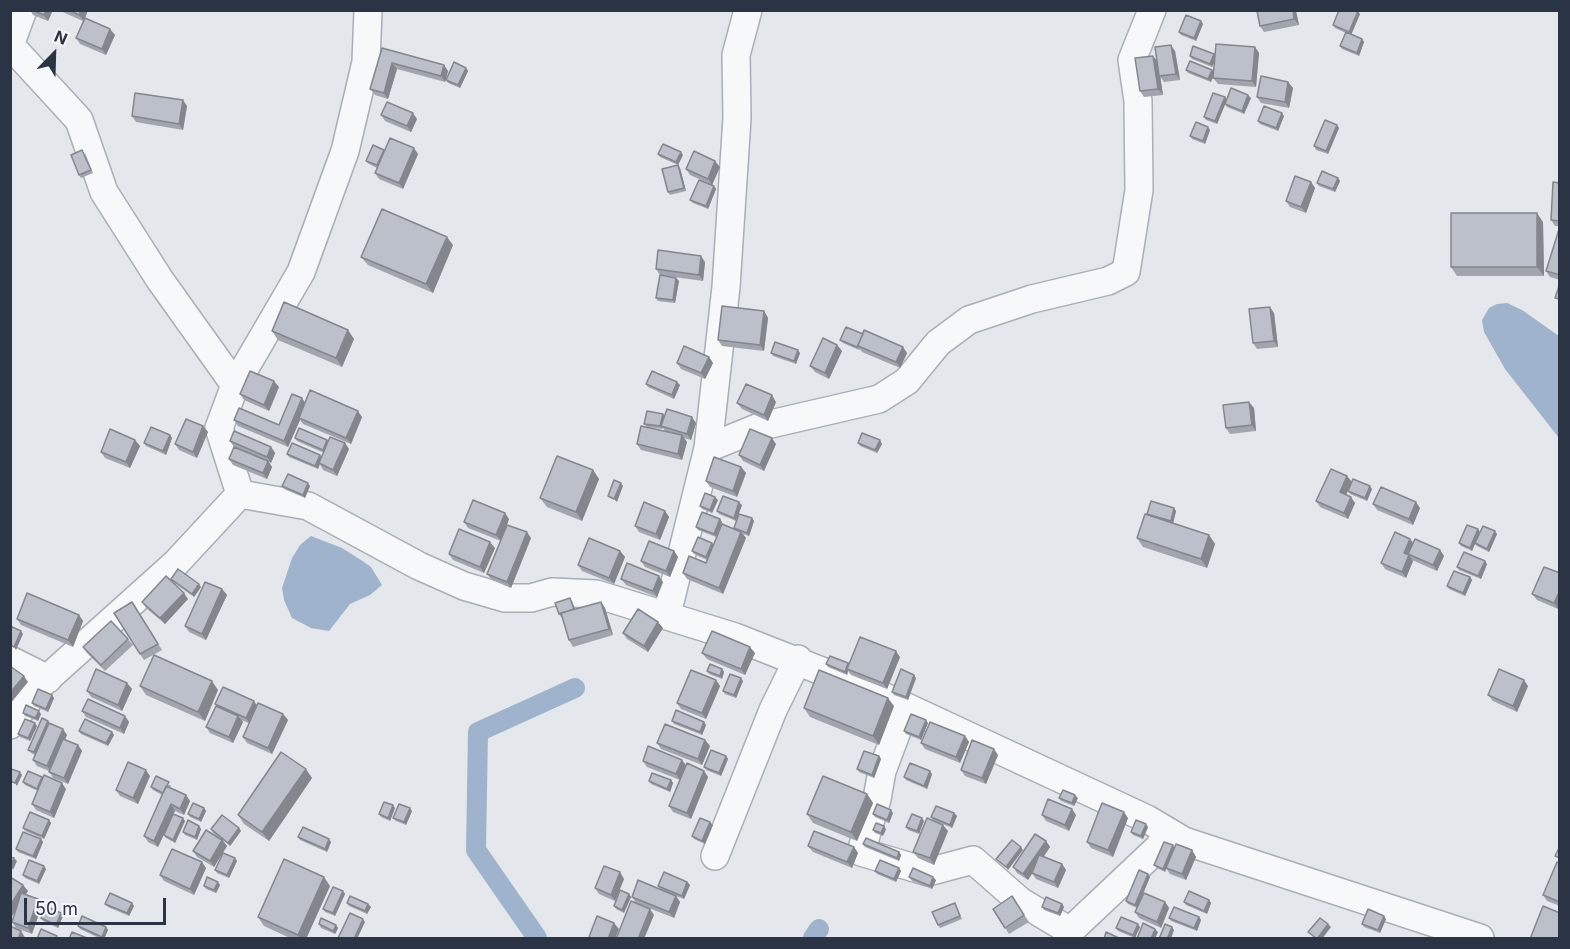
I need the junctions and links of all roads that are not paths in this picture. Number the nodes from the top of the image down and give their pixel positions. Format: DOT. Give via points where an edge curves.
graph roads {
  1 [pos="23,10"];
  2 [pos="368,10"];
  3 [pos="748,10"];
  4 [pos="1152,10"];
  5 [pos="235,385"];
  6 [pos="708,448"];
  7 [pos="240,494"];
  8 [pos="667,614"];
  9 [pos="798,659"];
  10 [pos="10,660"];
  11 [pos="48,679"];
  12 [pos="906,707"];
  13 [pos="10,725"];
  14 [pos="1169,832"];
  15 [pos="715,856"];
  16 [pos="1480,939"];
  1 -- 5 [label="street" via="10,45 79,120 104,192 160,280"];
  2 -- 5 [label="street" via="366,62 345,150 302,272"];
  3 -- 6 [label="street" via="736,55 726,287"];
  4 -- 6 [label="street" via="1132,60 1138,101 1139,190 1126,272 1108,281 1032,299 969,320 938,343 907,381 879,399 762,426"];
  5 -- 7 [label="street" via="219,428"];
  6 -- 8 [label="street"];
  7 -- 8 [label="street" via="308,506 419,566 464,586 505,598 531,598 552,592 596,594"];
  7 -- 11 [label="street" via="176,563"];
  8 -- 9 [label="street"];
  9 -- 12 [label="street"];
  9 -- 15 [label="street" via="773,710"];
  10 -- 11 [label="street"];
  11 -- 13 [label="street"];
  12 -- 14 [label="street"];
  12 -- 14 [label="street" via="882,771 861,852 928,872 973,860 1020,902 1070,931 1158,848"];
  14 -- 16 [label="street" via="1184,841"];
}
